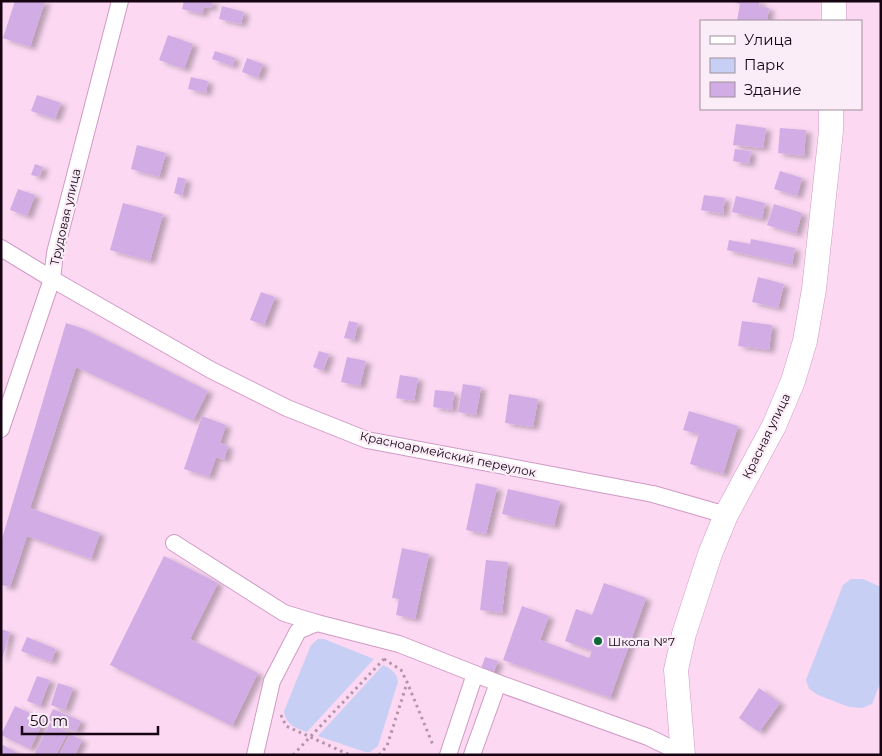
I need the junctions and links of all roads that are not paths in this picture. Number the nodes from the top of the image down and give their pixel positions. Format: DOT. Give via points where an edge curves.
graph roads {
  1 [pos="120,1"];
  2 [pos="834,1"];
  3 [pos="834,20"];
  4 [pos="832,110"];
  5 [pos="1,248"];
  6 [pos="52,279"];
  7 [pos="1,429"];
  8 [pos="726,515"];
  9 [pos="174,543"];
  10 [pos="317,623"];
  11 [pos="475,674"];
  12 [pos="498,683"];
  13 [pos="442,754"];
  14 [pos="683,754"];
  15 [pos="254,755"];
  16 [pos="472,755"];
  1 -- 6 [label="street, Трудовая улица" via="55,253"];
  2 -- 3 [label="main road"];
  4 -- 8 [label="main road, Красная улица" via="814,289 805,341 774,426"];
  5 -- 6 [label="street, Красноармейский переулок"];
  6 -- 7 [label="street, Трудовая улица"];
  6 -- 8 [label="street, Красноармейский переулок" via="211,370 287,408 367,440 653,494"];
  8 -- 14 [label="main road, Красная улица" via="688,618 676,670"];
  9 -- 10 [label="street" via="284,613"];
  10 -- 11 [label="street" via="399,644"];
  10 -- 15 [label="street" via="298,631 272,681"];
  11 -- 12 [label="street"];
  11 -- 13 [label="street"];
  12 -- 14 [label="street" via="648,737"];
  12 -- 16 [label="street"];
}
